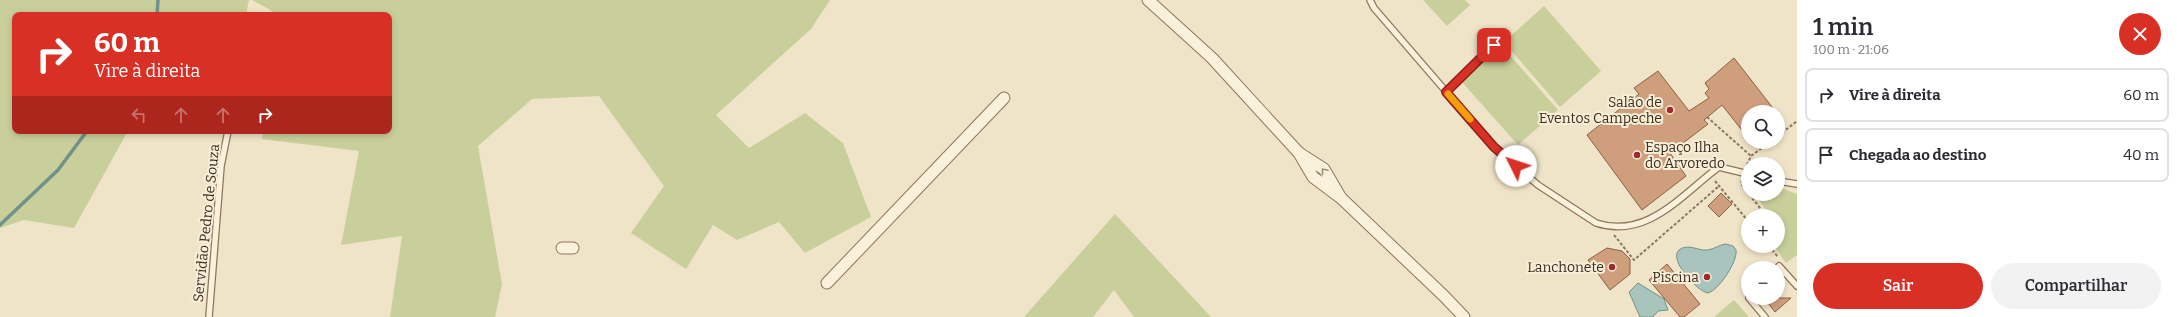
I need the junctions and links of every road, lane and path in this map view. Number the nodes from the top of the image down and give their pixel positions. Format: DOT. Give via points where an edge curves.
graph roads {
  1 [pos="1148,0"];
  2 [pos="1370,0"];
  3 [pos="1494,45"];
  4 [pos="1446,92"];
  5 [pos="1004,98"];
  6 [pos="1707,117"];
  7 [pos="1797,121"];
  8 [pos="1785,130"];
  9 [pos="227,134"];
  10 [pos="1760,149"];
  11 [pos="1751,156"];
  12 [pos="1741,173"];
  13 [pos="1709,174"];
  14 [pos="1785,182"];
  15 [pos="1797,184"];
  16 [pos="1719,186"];
  17 [pos="1755,201"];
  18 [pos="1761,209"];
  19 [pos="1741,213"];
  20 [pos="1606,226"];
  21 [pos="1785,273"];
  22 [pos="827,283"];
  23 [pos="1797,286"];
  24 [pos="1755,305"];
  25 [pos="209,317"];
  26 [pos="1464,317"];
  27 [pos="1765,317"];
  1 -- 26 [label="street" via="1212,58 1299,152 1313,177 1341,198"];
  2 -- 4 [label="lane" via="1374,8"];
  3 -- 4 [label="lane"];
  4 -- 20 [label="lane" via="1494,147 1538,186 1596,223"];
  5 -- 22 [label="street"];
  6 -- 11 [label="path"];
  7 -- 8 [label="path"];
  9 -- 25 [label="lane, Servidão Pedro de Souza" via="221,166"];
  10 -- 11 [label="path"];
  12 -- 13 [label="lane" via="1719,167"];
  13 -- 16 [label="path"];
  13 -- 20 [label="lane" via="1681,201 1665,211 1633,225"];
  14 -- 15 [label="lane"];
  16 -- 19 [label="path"];
  16 -- 20 [label="path" via="1634,260"];
  17 -- 18 [label="path"];
  21 -- 23 [label="lane"];
  24 -- 27 [label="lane"];
}
